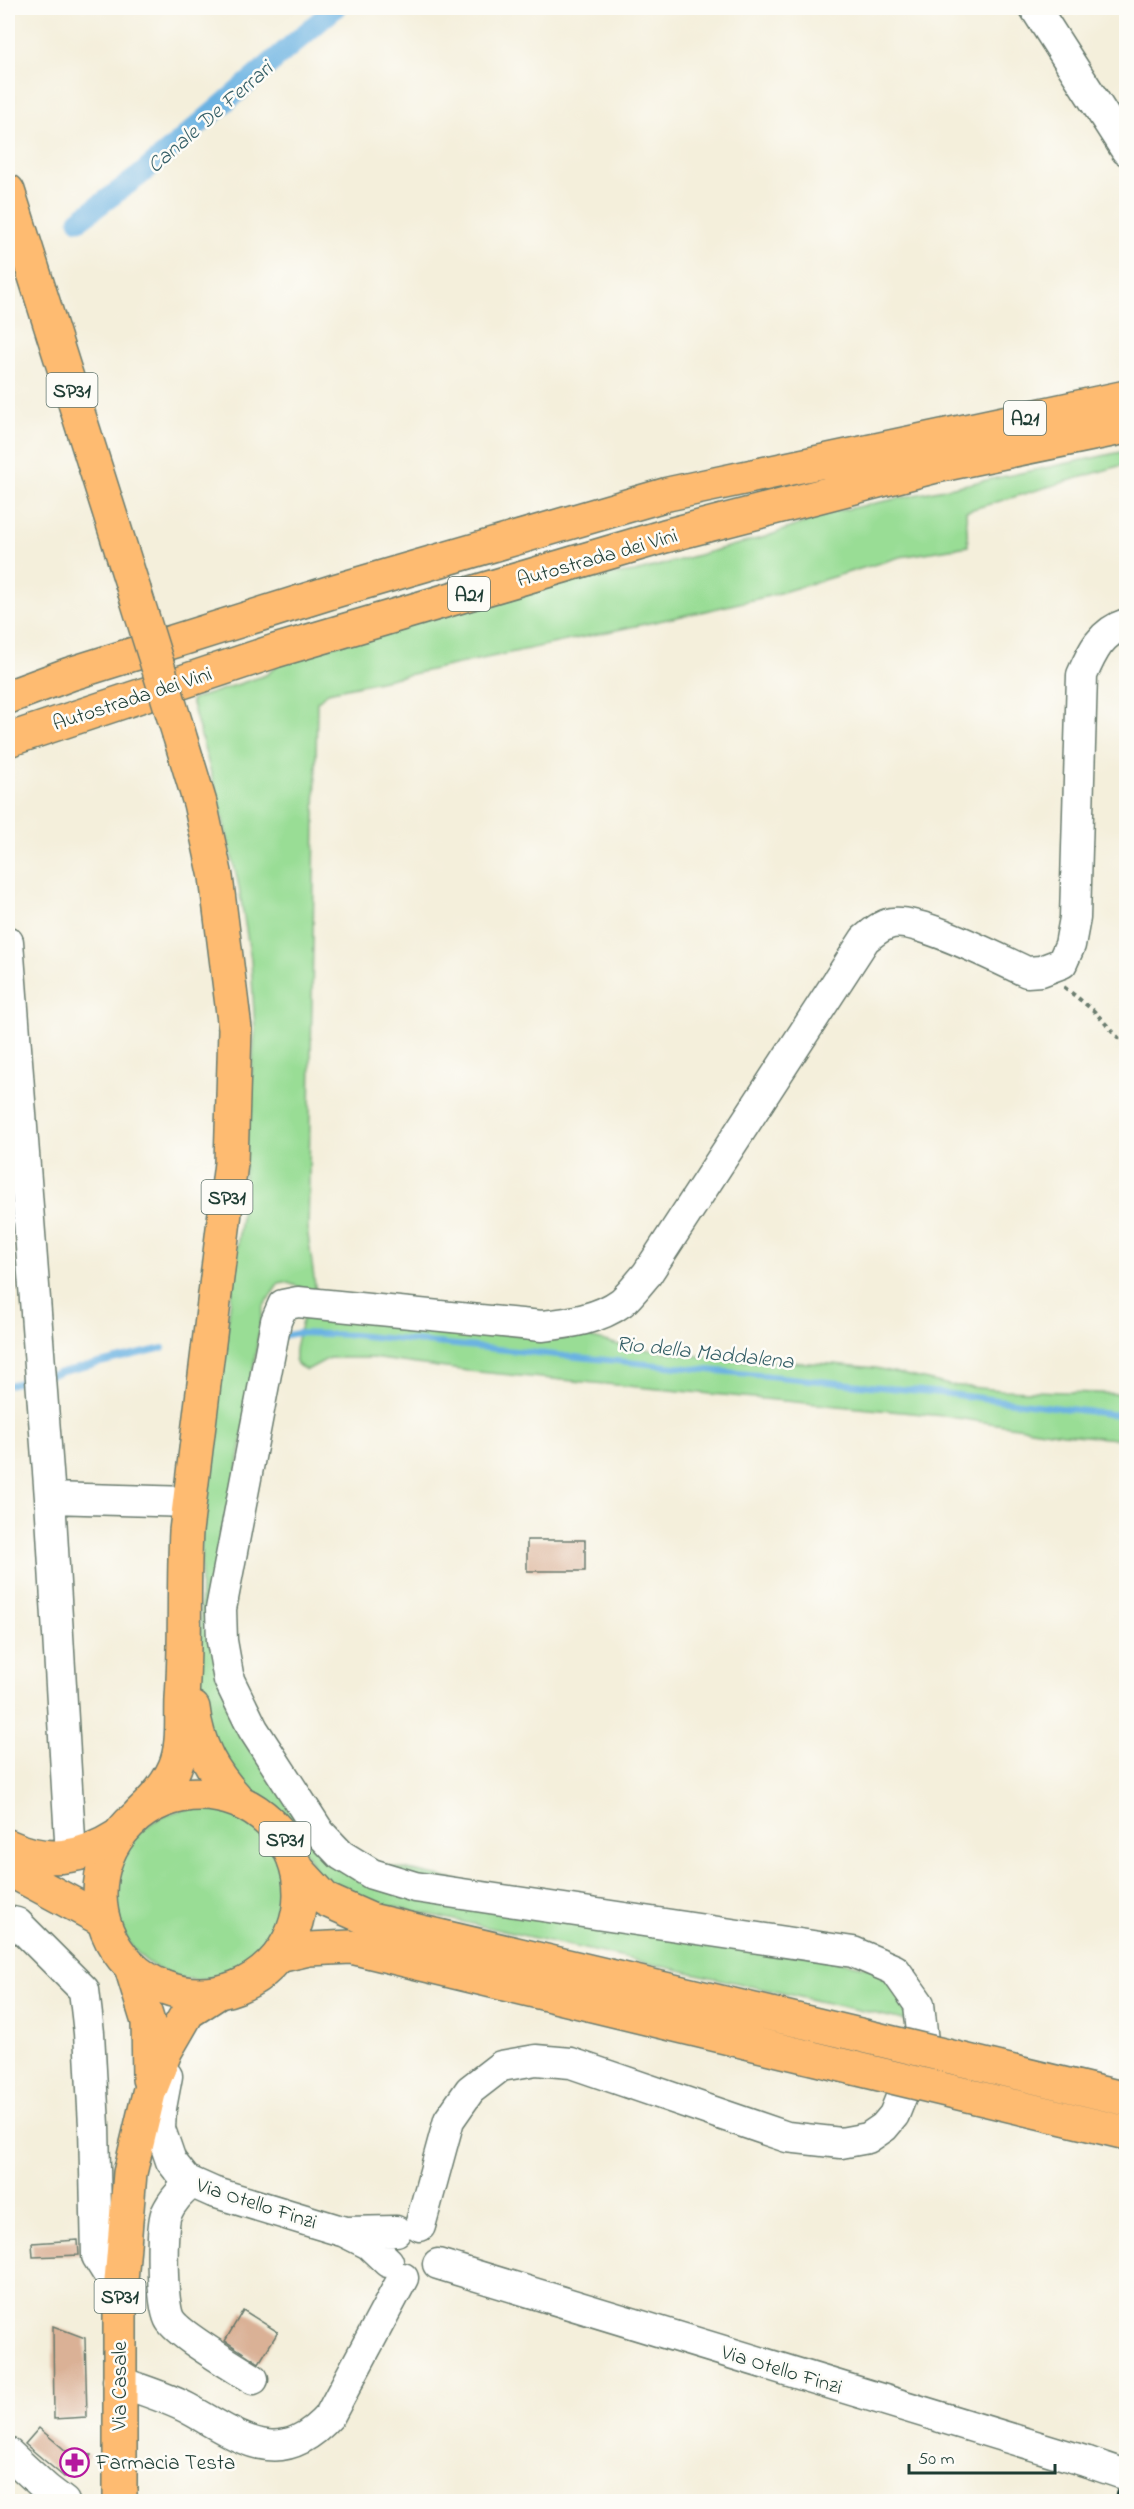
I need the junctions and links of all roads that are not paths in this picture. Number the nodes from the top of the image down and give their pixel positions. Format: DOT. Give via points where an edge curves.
graph roads {
  1 [pos="1035,8"];
  2 [pos="1126,150"];
  3 [pos="8,191"];
  4 [pos="1126,397"];
  5 [pos="1126,427"];
  6 [pos="930,453"];
  7 [pos="1126,624"];
  8 [pos="8,697"];
  9 [pos="8,740"];
  10 [pos="8,942"];
  11 [pos="50,1498"];
  12 [pos="190,1502"];
  13 [pos="185,1665"];
  14 [pos="239,1801"];
  15 [pos="128,1825"];
  16 [pos="8,1846"];
  17 [pos="71,1856"];
  18 [pos="8,1869"];
  19 [pos="299,1871"];
  20 [pos="103,1920"];
  21 [pos="8,1921"];
  22 [pos="279,1956"];
  23 [pos="131,1967"];
  24 [pos="219,1992"];
  25 [pos="178,2027"];
  26 [pos="148,2093"];
  27 [pos="1126,2099"];
  28 [pos="94,2126"];
  29 [pos="1126,2133"];
  30 [pos="138,2136"];
  31 [pos="193,2183"];
  32 [pos="408,2228"];
  33 [pos="345,2232"];
  34 [pos="438,2264"];
  35 [pos="395,2270"];
  36 [pos="120,2293"];
  37 [pos="253,2379"];
  38 [pos="118,2381"];
  39 [pos="8,2453"];
  40 [pos="1126,2475"];
  41 [pos="64,2502"];
  42 [pos="120,2502"];
  1 -- 2 [label="street"];
  3 -- 12 [label="main road, SP31, bridge" via="200,803 216,877 235,1029 231,1163"];
  4 -- 6 [label="main road, Autostrada dei Vini / A21"];
  5 -- 6 [label="main road, Autostrada dei Vini / A21"];
  6 -- 8 [label="main road, Autostrada dei Vini / A21" via="668,495 338,590"];
  6 -- 9 [label="main road, Autostrada dei Vini / A21" via="275,651"];
  7 -- 32 [label="street" via="1107,634 1094,648 1082,675 1075,918 1062,963 1027,972 915,924 880,927 865,939 647,1274 622,1301 598,1315 542,1326 298,1302 283,1305 276,1321 221,1609 222,1641 229,1680 253,1729 320,1833 341,1855 372,1874 415,1887 853,1952 896,1970 919,2004 923,2042 894,2115 868,2138 841,2143 787,2137 571,2063 536,2060 501,2066 470,2090 449,2120"];
  10 -- 11 [label="street"];
  11 -- 12 [label="street"];
  11 -- 17 [label="street"];
  12 -- 13 [label="main road, SP31" via="184,1569"];
  13 -- 14 [label="main road, SP31" via="203,1751 209,1765"];
  13 -- 15 [label="main road, SP31" via="182,1735 176,1766 158,1796"];
  14 -- 15 [label="main road, SP31" via="198,1794 170,1798"];
  14 -- 19 [label="main road, SP31" via="269,1820 284,1838"];
  15 -- 17 [label="main road" via="97,1850"];
  15 -- 20 [label="main road, SP31" via="107,1855 101,1877"];
  16 -- 17 [label="main road" via="30,1855"];
  18 -- 20 [label="main road"];
  19 -- 22 [label="main road, SP31" via="299,1914"];
  19 -- 27 [label="main road, bridge" via="326,1900 371,1920"];
  20 -- 23 [label="main road, SP31"];
  21 -- 28 [label="street" via="17,1923 84,1990"];
  22 -- 24 [label="main road, SP31" via="247,1983"];
  22 -- 29 [label="main road, bridge" via="309,1949 351,1947"];
  23 -- 24 [label="main road, SP31" via="157,1984 188,1994"];
  23 -- 26 [label="main road, Via Casale / SP31" via="148,2022"];
  24 -- 25 [label="main road, Via Casale / SP31" via="188,2012"];
  25 -- 26 [label="main road, Via Casale / SP31"];
  25 -- 31 [label="street, Via Otello Finzi" via="160,2129 171,2162"];
  26 -- 30 [label="main road, Via Casale / SP31"];
  28 -- 30 [label="street"];
  28 -- 36 [label="street" via="97,2256"];
  30 -- 36 [label="main road, Via Casale / SP31" via="130,2173"];
  31 -- 33 [label="street, Via Otello Finzi"];
  31 -- 37 [label="street" via="181,2190 165,2217 162,2295 170,2320"];
  32 -- 33 [label="street, Via Otello Finzi"];
  32 -- 34 [label="street" via="429,2230 439,2246"];
  32 -- 35 [label="street" via="387,2245"];
  33 -- 35 [label="street, Via Otello Finzi" via="369,2244"];
  34 -- 35 [label="street" via="419,2279"];
  34 -- 40 [label="street, Via Otello Finzi, bridge"];
  35 -- 38 [label="street" via="330,2415 316,2431 296,2442 272,2446 243,2440 185,2407"];
  36 -- 38 [label="main road, Via Casale / SP31"];
  38 -- 42 [label="main road, Via Casale / SP31"];
  39 -- 41 [label="street"];
}
